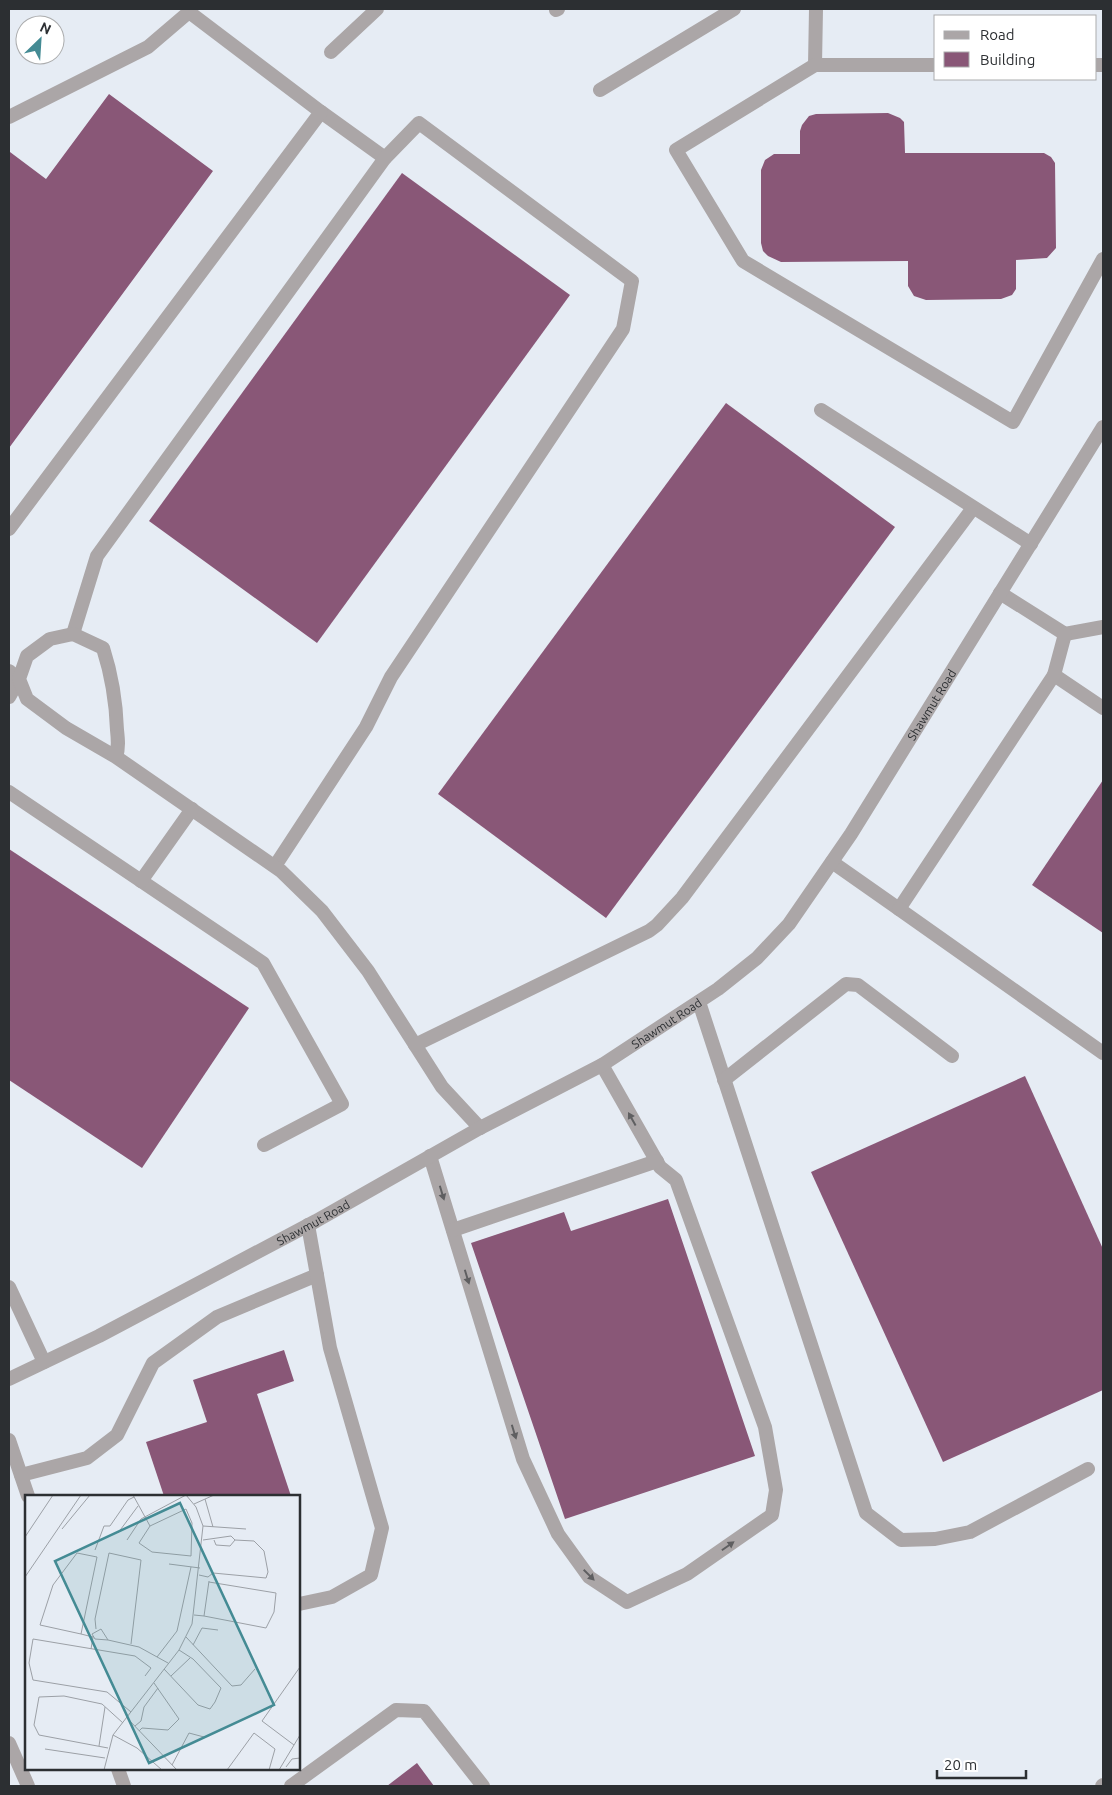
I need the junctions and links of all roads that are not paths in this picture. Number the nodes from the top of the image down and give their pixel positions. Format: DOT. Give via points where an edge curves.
graph roads {
  1 [pos="377,9"];
  2 [pos="734,9"];
  3 [pos="816,9"];
  4 [pos="331,52"];
  5 [pos="815,65"];
  6 [pos="934,65"];
  7 [pos="600,90"];
  8 [pos="321,112"];
  9 [pos="9,117"];
  10 [pos="385,158"];
  11 [pos="1103,259"];
  12 [pos="821,410"];
  13 [pos="1103,427"];
  14 [pos="973,508"];
  15 [pos="9,529"];
  16 [pos="1031,544"];
  17 [pos="1000,593"];
  18 [pos="1103,627"];
  19 [pos="73,634"];
  20 [pos="1065,634"];
  21 [pos="1054,674"];
  22 [pos="14,675"];
  23 [pos="9,697"];
  24 [pos="1103,708"];
  25 [pos="116,757"];
  26 [pos="9,792"];
  27 [pos="192,809"];
  28 [pos="832,862"];
  29 [pos="275,866"];
  30 [pos="141,881"];
  31 [pos="899,909"];
  32 [pos="699,1002"];
  33 [pos="415,1045"];
  34 [pos="1103,1054"];
  35 [pos="952,1056"];
  36 [pos="602,1065"];
  37 [pos="724,1080"];
  38 [pos="480,1128"];
  39 [pos="264,1145"];
  40 [pos="430,1156"];
  41 [pos="656,1161"];
  42 [pos="308,1225"];
  43 [pos="453,1230"];
  44 [pos="317,1275"];
  45 [pos="9,1287"];
  46 [pos="44,1362"];
  47 [pos="9,1380"];
  48 [pos="9,1440"];
  49 [pos="1088,1469"];
  50 [pos="21,1475"];
  51 [pos="28,1495"];
  52 [pos="300,1604"];
  53 [pos="9,1743"];
  54 [pos="118,1770"];
  55 [pos="28,1786"];
  56 [pos="124,1786"];
  57 [pos="291,1786"];
  58 [pos="483,1786"];
  1 -- 4 [label="street"];
  2 -- 7 [label="street"];
  3 -- 5 [label="street"];
  5 -- 6 [label="street"];
  5 -- 11 [label="street" via="676,150 743,260 1013,422"];
  8 -- 9 [label="street" via="189,12 148,47"];
  8 -- 10 [label="street"];
  8 -- 15 [label="street"];
  10 -- 19 [label="street" via="97,556"];
  10 -- 29 [label="street" via="419,123 632,281 623,329 391,677 366,727"];
  12 -- 14 [label="street"];
  13 -- 16 [label="street, Shawmut Road"];
  14 -- 16 [label="street"];
  14 -- 33 [label="street" via="688,890 657,924"];
  16 -- 17 [label="street, Shawmut Road"];
  17 -- 20 [label="street"];
  17 -- 28 [label="street, Shawmut Road"];
  18 -- 20 [label="street"];
  19 -- 22 [label="street" via="50,639 27,656"];
  19 -- 25 [label="street" via="103,648 112,679 117,723"];
  20 -- 21 [label="street"];
  21 -- 24 [label="street"];
  21 -- 31 [label="street"];
  22 -- 23 [label="street"];
  22 -- 25 [label="street" via="27,699 66,728"];
  25 -- 27 [label="street"];
  26 -- 30 [label="street"];
  27 -- 29 [label="street"];
  27 -- 30 [label="street"];
  28 -- 31 [label="street"];
  28 -- 32 [label="street, Shawmut Road" via="789,924 757,958"];
  29 -- 33 [label="street" via="322,911 368,971"];
  30 -- 39 [label="street" via="263,963 342,1104"];
  31 -- 34 [label="street"];
  32 -- 36 [label="street, Shawmut Road"];
  32 -- 37 [label="street"];
  33 -- 38 [label="street" via="442,1087"];
  35 -- 37 [label="street" via="858,985 846,984"];
  36 -- 38 [label="street, Shawmut Road"];
  41 -- 36 [label="street, one-way"];
  37 -- 49 [label="street" via="866,1513 901,1540 935,1539 970,1532"];
  38 -- 40 [label="street, Shawmut Road"];
  40 -- 42 [label="street, Shawmut Road"];
  40 -- 43 [label="street, one-way"];
  41 -- 43 [label="street"];
  43 -- 41 [label="street, one-way" via="530,1476 558,1534 589,1577 627,1602 687,1574 772,1515 776,1490 765,1427 676,1180"];
  42 -- 44 [label="street"];
  42 -- 46 [label="street, Shawmut Road"];
  44 -- 50 [label="street" via="217,1317 153,1363 116,1435 87,1458"];
  44 -- 52 [label="street" via="330,1348 382,1528 371,1575 332,1598"];
  45 -- 46 [label="street"];
  46 -- 47 [label="street, Shawmut Road"];
  48 -- 50 [label="street"];
  50 -- 51 [label="street"];
  53 -- 55 [label="street"];
  54 -- 56 [label="street"];
  57 -- 58 [label="street" via="396,1710 424,1711"];
}
